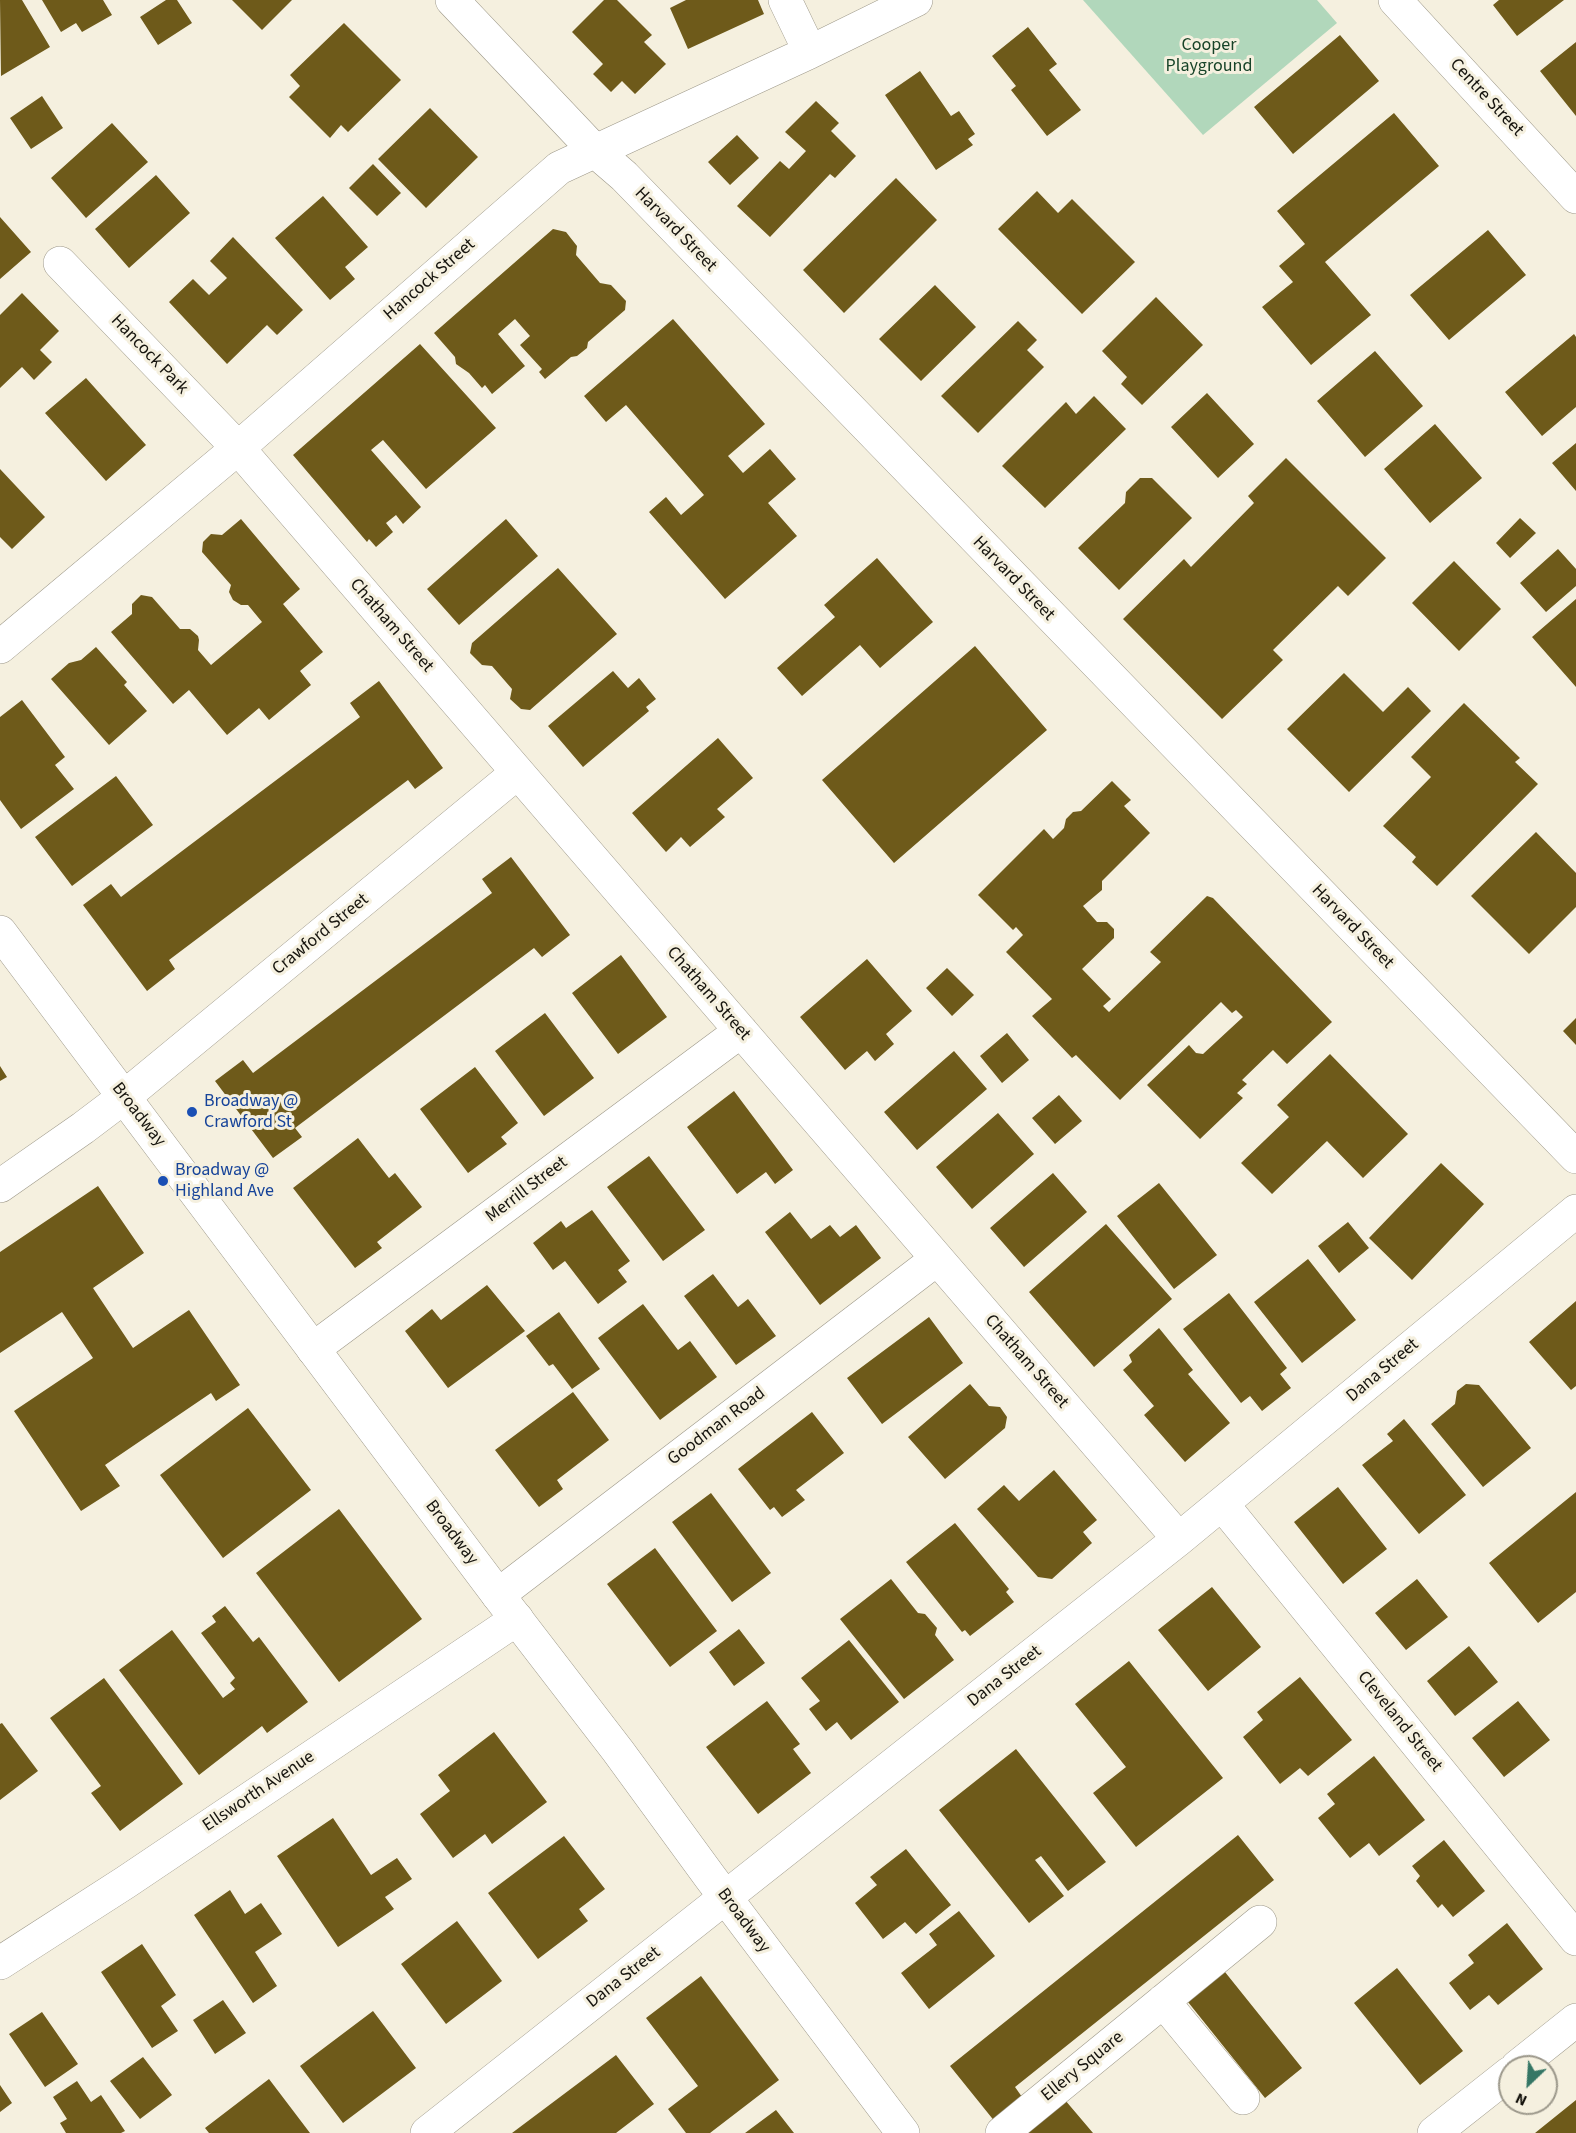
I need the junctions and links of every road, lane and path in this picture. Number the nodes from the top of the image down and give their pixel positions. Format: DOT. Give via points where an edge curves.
graph roads {
  1 [pos="452,0"];
  2 [pos="785,0"];
  3 [pos="916,0"];
  4 [pos="1395,0"];
  5 [pos="810,52"];
  6 [pos="595,151"];
  7 [pos="1576,197"];
  8 [pos="60,263"];
  9 [pos="238,448"];
  10 [pos="0,647"];
  11 [pos="518,773"];
  12 [pos="0,932"];
  13 [pos="741,1031"];
  14 [pos="124,1097"];
  15 [pos="1576,1157"];
  16 [pos="0,1186"];
  17 [pos="1576,1211"];
  18 [pos="937,1259"];
  19 [pos="313,1349"];
  20 [pos="1222,1504"];
  21 [pos="1179,1539"];
  22 [pos="507,1607"];
  23 [pos="726,1898"];
  24 [pos="1260,1922"];
  25 [pos="1576,1939"];
  26 [pos="0,1963"];
  27 [pos="1163,2001"];
  28 [pos="1576,2020"];
  29 [pos="1532,2055"];
  30 [pos="1498,2082"];
  31 [pos="1243,2098"];
  32 [pos="427,2133"];
  33 [pos="903,2133"];
  34 [pos="1002,2133"];
  35 [pos="1434,2133"];
  1 -- 6 [label="street, Harvard Street"];
  2 -- 5 [label="street"];
  3 -- 5 [label="street, Hancock Street"];
  4 -- 7 [label="street, Centre Street"];
  5 -- 6 [label="street, Hancock Street"];
  6 -- 9 [label="street, Hancock Street" via="559,168"];
  6 -- 15 [label="street, Harvard Street" via="624,176"];
  8 -- 9 [label="street, Hancock Park"];
  9 -- 10 [label="street, Hancock Street"];
  9 -- 11 [label="street, Chatham Street"];
  11 -- 13 [label="street, Chatham Street"];
  11 -- 14 [label="street, Crawford Street"];
  12 -- 14 [label="street, Broadway"];
  13 -- 18 [label="street, Chatham Street"];
  13 -- 19 [label="street, Merrill Street"];
  14 -- 16 [label="street, Crawford Street"];
  14 -- 19 [label="street, Broadway"];
  17 -- 20 [label="street, Dana Street"];
  18 -- 21 [label="street, Chatham Street"];
  18 -- 22 [label="street, Goodman Road"];
  19 -- 22 [label="street, Broadway"];
  20 -- 21 [label="street, Dana Street"];
  20 -- 25 [label="street, Cleveland Street"];
  21 -- 23 [label="street, Dana Street"];
  22 -- 23 [label="street, Broadway"];
  22 -- 26 [label="street, Ellsworth Avenue" via="145,1869"];
  23 -- 32 [label="street, Dana Street"];
  23 -- 33 [label="street, Broadway"];
  24 -- 27 [label="street, Ellery Square"];
  27 -- 31 [label="street"];
  27 -- 34 [label="street, Ellery Square"];
  28 -- 29 [label="street"];
  30 -- 35 [label="street"];
}
